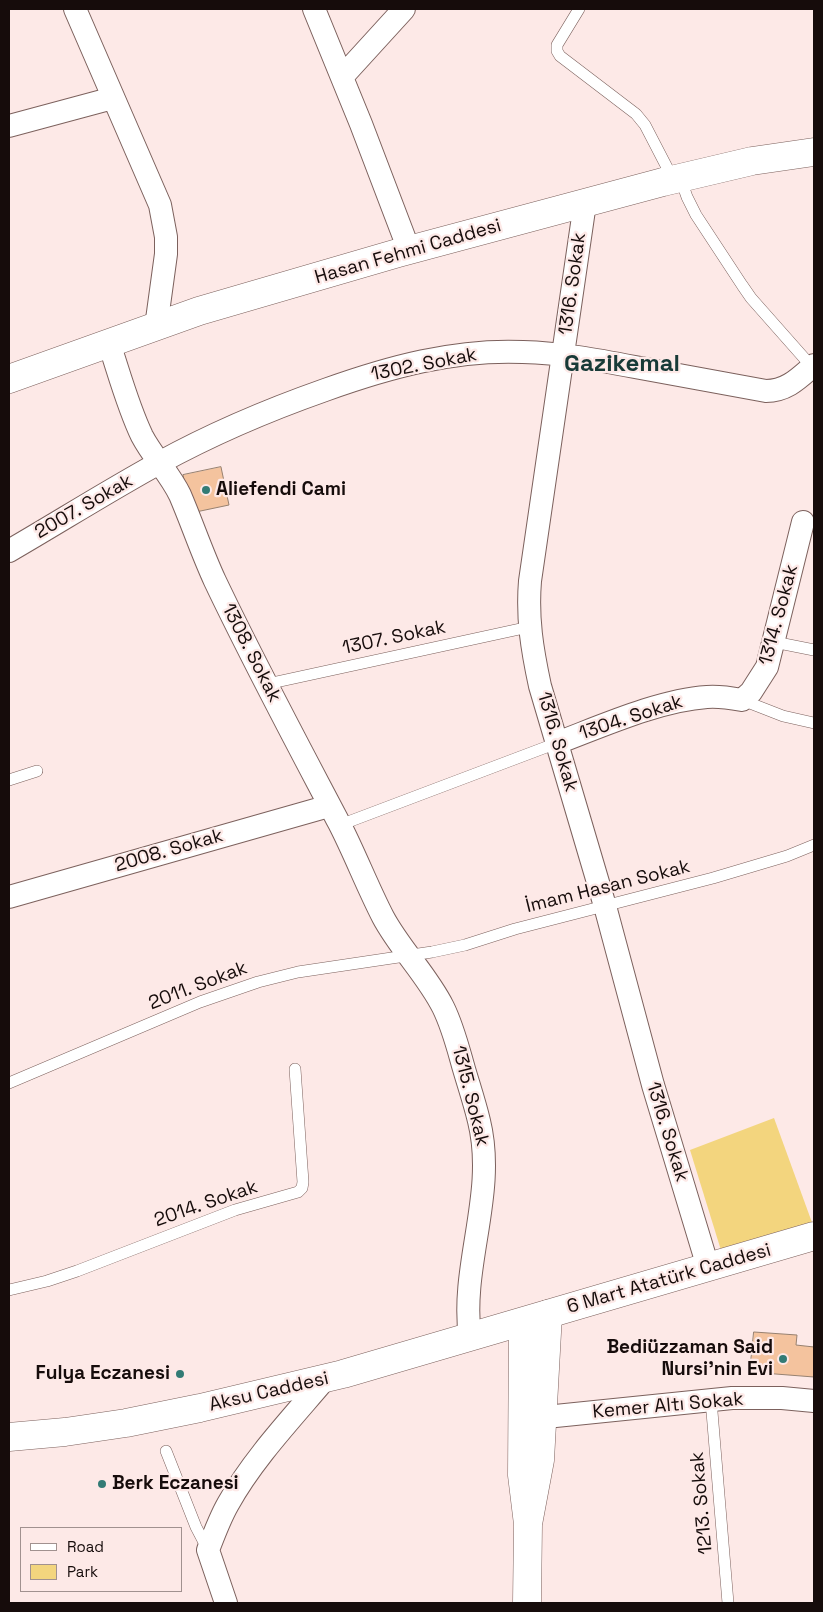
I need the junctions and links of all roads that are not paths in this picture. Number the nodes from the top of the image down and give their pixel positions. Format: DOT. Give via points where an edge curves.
graph roads {
  1 [pos="75,9"];
  2 [pos="314,9"];
  3 [pos="404,9"];
  4 [pos="579,9"];
  5 [pos="342,77"];
  6 [pos="113,98"];
  7 [pos="9,126"];
  8 [pos="814,152"];
  9 [pos="676,178"];
  10 [pos="585,203"];
  11 [pos="409,250"];
  12 [pos="156,327"];
  13 [pos="109,343"];
  14 [pos="563,355"];
  15 [pos="813,366"];
  16 [pos="9,379"];
  17 [pos="160,462"];
  18 [pos="803,522"];
  19 [pos="9,551"];
  20 [pos="529,627"];
  21 [pos="774,642"];
  22 [pos="814,650"];
  23 [pos="267,684"];
  24 [pos="742,700"];
  25 [pos="814,723"];
  26 [pos="557,743"];
  27 [pos="37,771"];
  28 [pos="9,780"];
  29 [pos="334,815"];
  30 [pos="814,845"];
  31 [pos="9,897"];
  32 [pos="605,906"];
  33 [pos="409,955"];
  34 [pos="295,1069"];
  35 [pos="9,1083"];
  36 [pos="814,1236"];
  37 [pos="708,1268"];
  38 [pos="9,1290"];
  39 [pos="536,1318"];
  40 [pos="470,1337"];
  41 [pos="325,1378"];
  42 [pos="711,1400"];
  43 [pos="814,1401"];
  44 [pos="532,1418"];
  45 [pos="9,1437"];
  46 [pos="166,1451"];
  47 [pos="208,1550"];
  48 [pos="226,1603"];
  49 [pos="527,1603"];
  50 [pos="728,1603"];
  1 -- 6 [label="street"];
  2 -- 5 [label="street"];
  3 -- 5 [label="street"];
  4 -- 9 [label="lane" via="557,45 560,56 636,114"];
  5 -- 11 [label="street"];
  6 -- 7 [label="street"];
  6 -- 12 [label="street" via="164,220 166,254"];
  8 -- 9 [label="main road, Hasan Fehmi Caddesi" via="752,161"];
  9 -- 10 [label="main road, Hasan Fehmi Caddesi"];
  9 -- 15 [label="lane" via="696,215 751,298"];
  10 -- 11 [label="main road, Hasan Fehmi Caddesi"];
  10 -- 14 [label="street, 1316. Sokak"];
  11 -- 12 [label="main road, Hasan Fehmi Caddesi" via="199,311"];
  12 -- 13 [label="main road, Hasan Fehmi Caddesi"];
  13 -- 16 [label="main road, Hasan Fehmi Caddesi"];
  13 -- 17 [label="street, 1308. Sokak" via="138,427"];
  14 -- 15 [label="street, 1302. Sokak" via="766,391 791,385"];
  14 -- 17 [label="street, 1302. Sokak" via="485,352 399,366 301,399"];
  14 -- 20 [label="street, 1316. Sokak" via="530,580"];
  17 -- 19 [label="street, 2007. Sokak"];
  17 -- 23 [label="street, 1308. Sokak" via="180,495 214,578"];
  18 -- 21 [label="street, 1314. Sokak"];
  20 -- 23 [label="lane, 1307. Sokak"];
  20 -- 26 [label="street, 1316. Sokak" via="540,686"];
  21 -- 22 [label="lane"];
  21 -- 24 [label="street, 1314. Sokak" via="767,668"];
  23 -- 29 [label="street, 1308. Sokak"];
  24 -- 25 [label="lane, 1304. Sokak"];
  24 -- 26 [label="street, 1304. Sokak" via="709,696 690,698"];
  26 -- 29 [label="lane, 1304. Sokak"];
  26 -- 32 [label="street, 1316. Sokak"];
  27 -- 28 [label="lane"];
  29 -- 31 [label="street, 2008. Sokak"];
  29 -- 33 [label="street, 1308. Sokak" via="383,917"];
  30 -- 32 [label="lane, İmam Hasan Sokak" via="713,878"];
  32 -- 33 [label="lane, İmam Hasan Sokak" via="465,945"];
  32 -- 37 [label="street, 1316. Sokak" via="653,1085"];
  33 -- 35 [label="lane, 2011. Sokak" via="298,972 258,982 200,1002"];
  33 -- 40 [label="street, 1315. Sokak" via="435,994 451,1026 483,1140 485,1172 472,1267"];
  34 -- 38 [label="lane, 2014. Sokak" via="303,1182 298,1192 235,1210 77,1272"];
  36 -- 37 [label="main road, 6 Mart Atatürk Caddesi"];
  37 -- 39 [label="main road, 6 Mart Atatürk Caddesi"];
  39 -- 40 [label="main road, Aksu Caddesi"];
  39 -- 44 [label="main road"];
  40 -- 41 [label="main road, Aksu Caddesi"];
  41 -- 45 [label="main road, Aksu Caddesi" via="126,1423"];
  41 -- 47 [label="street" via="240,1484"];
  42 -- 43 [label="street, Kemer Altı Sokak" via="782,1398"];
  42 -- 44 [label="street, Kemer Altı Sokak"];
  42 -- 50 [label="lane, 1213. Sokak"];
  44 -- 49 [label="main road" via="522,1482 528,1524"];
  46 -- 47 [label="lane"];
  47 -- 48 [label="street"];
}
